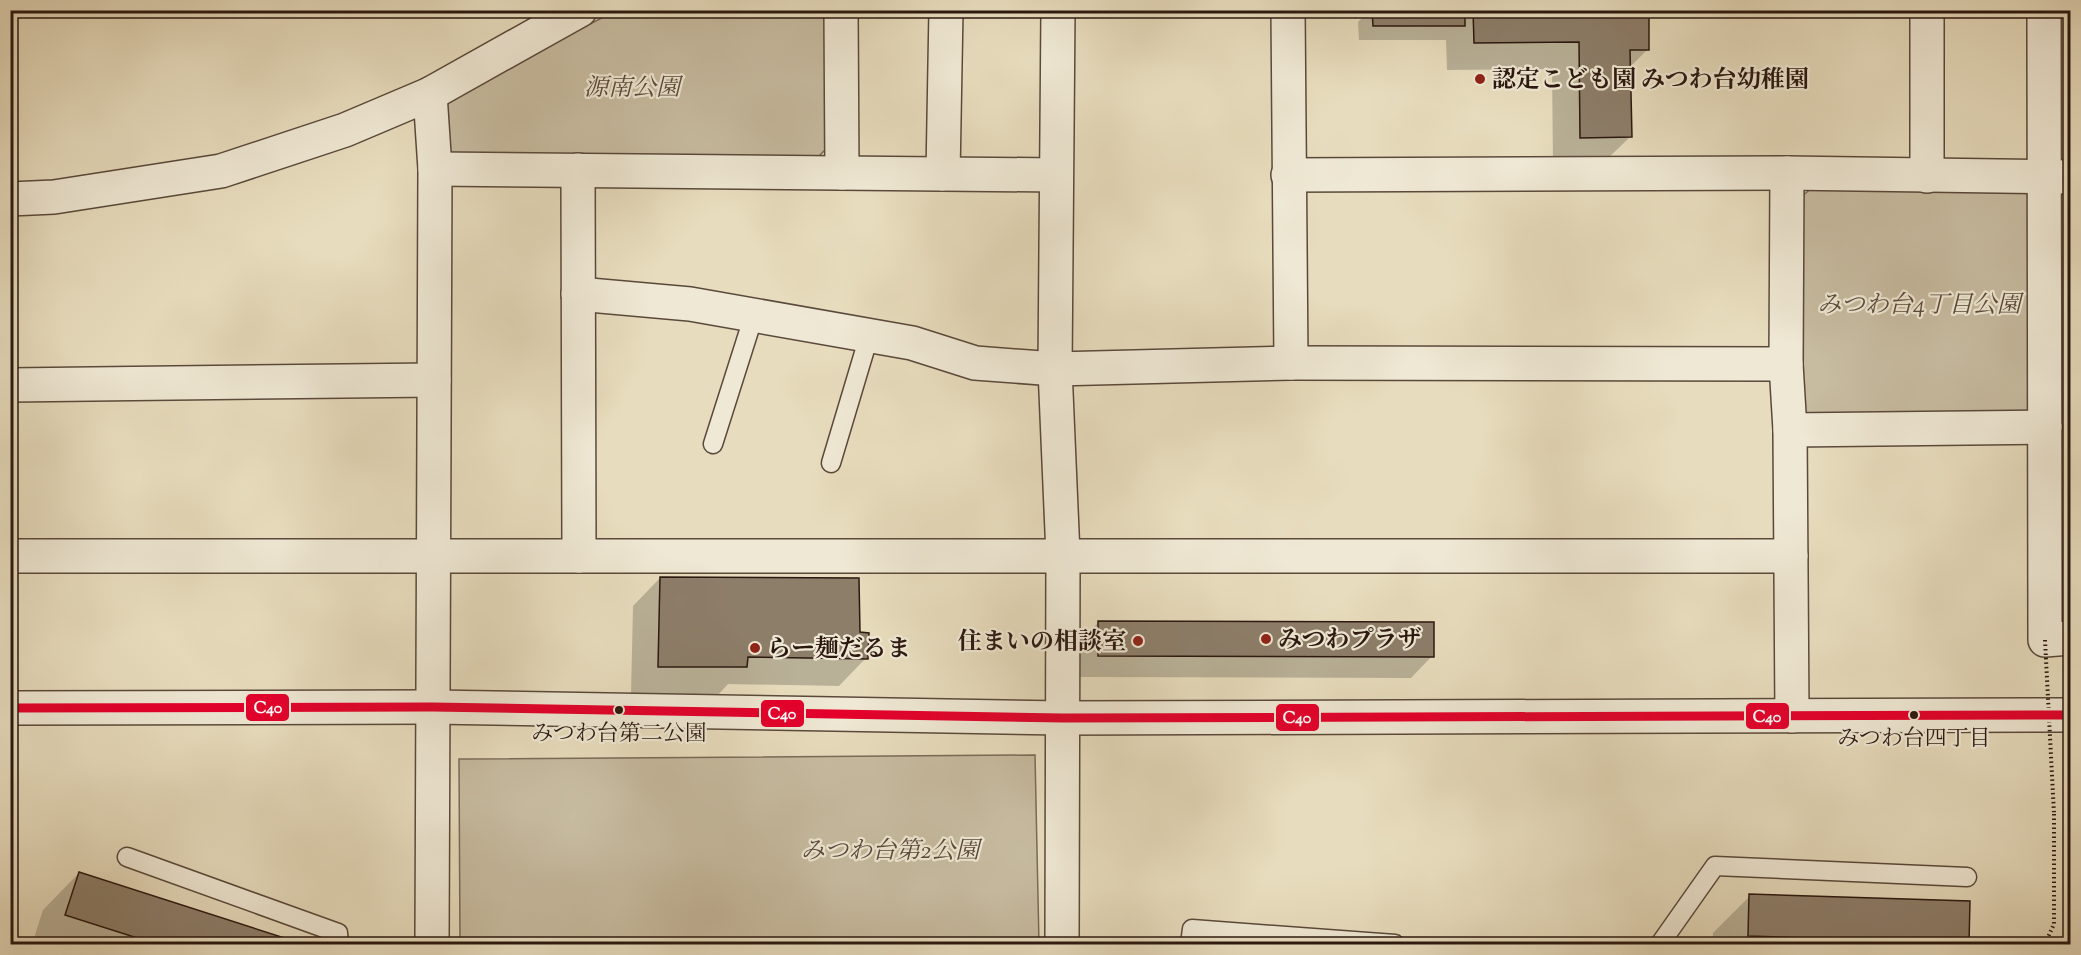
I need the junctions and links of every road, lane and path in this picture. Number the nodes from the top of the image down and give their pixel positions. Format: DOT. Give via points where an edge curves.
graph roads {
  1 [pos="841,10"];
  2 [pos="946,10"];
  3 [pos="1058,10"];
  4 [pos="1288,10"];
  5 [pos="1927,10"];
  6 [pos="2044,10"];
  7 [pos="576,11"];
  8 [pos="430,94"];
  9 [pos="435,169"];
  10 [pos="578,170"];
  11 [pos="842,173"];
  12 [pos="1788,173"];
  13 [pos="943,174"];
  14 [pos="1056,175"];
  15 [pos="1288,175"];
  16 [pos="1927,176"];
  17 [pos="2058,176"];
  18 [pos="10,199"];
  19 [pos="578,294"];
  20 [pos="754,315"];
  21 [pos="869,336"];
  22 [pos="1291,363"];
  23 [pos="1786,364"];
  24 [pos="1055,369"];
  25 [pos="434,380"];
  26 [pos="10,385"];
  27 [pos="2045,427"];
  28 [pos="1790,430"];
  29 [pos="713,444"];
  30 [pos="831,463"];
  31 [pos="1063,555"];
  32 [pos="10,556"];
  33 [pos="433,556"];
  34 [pos="579,556"];
  35 [pos="1791,556"];
  36 [pos="2058,639"];
  37 [pos="432,707"];
  38 [pos="10,708"];
  39 [pos="2070,715"];
  40 [pos="1792,716"];
  41 [pos="1063,718"];
  42 [pos="127,857"];
  43 [pos="1968,877"];
  44 [pos="339,945"];
  45 [pos="432,945"];
  46 [pos="1062,945"];
  47 [pos="1191,945"];
  48 [pos="1395,945"];
  49 [pos="1660,945"];
  50 [pos="2045,945"];
  1 -- 11 [label="street"];
  2 -- 13 [label="street"];
  3 -- 14 [label="street"];
  4 -- 15 [label="street"];
  5 -- 16 [label="street"];
  6 -- 17 [label="street"];
  7 -- 8 [label="street"];
  8 -- 9 [label="street"];
  8 -- 18 [label="street" via="345,130 221,171 54,197"];
  9 -- 10 [label="street"];
  9 -- 25 [label="street"];
  10 -- 11 [label="street"];
  10 -- 19 [label="street"];
  11 -- 13 [label="street"];
  12 -- 15 [label="street"];
  12 -- 16 [label="street"];
  12 -- 23 [label="street"];
  13 -- 14 [label="street"];
  14 -- 24 [label="street"];
  15 -- 22 [label="street"];
  16 -- 17 [label="street"];
  17 -- 27 [label="street"];
  19 -- 20 [label="street" via="690,304"];
  19 -- 34 [label="street"];
  20 -- 21 [label="street"];
  20 -- 29 [label="lane"];
  21 -- 24 [label="street" via="912,343 975,363"];
  21 -- 30 [label="lane"];
  22 -- 23 [label="street"];
  22 -- 24 [label="street"];
  23 -- 28 [label="street"];
  24 -- 31 [label="street"];
  25 -- 26 [label="street"];
  25 -- 33 [label="street"];
  27 -- 28 [label="street"];
  27 -- 36 [label="street"];
  28 -- 35 [label="street"];
  31 -- 34 [label="street"];
  31 -- 35 [label="street"];
  31 -- 41 [label="street"];
  32 -- 33 [label="street"];
  33 -- 34 [label="street"];
  33 -- 37 [label="street"];
  35 -- 40 [label="street"];
  36 -- 50 [label="path, bridge" via="2054,924"];
  37 -- 38 [label="street"];
  37 -- 41 [label="street"];
  37 -- 45 [label="street"];
  39 -- 40 [label="street"];
  40 -- 41 [label="street"];
  41 -- 46 [label="street"];
  42 -- 44 [label="lane" via="338,933"];
  43 -- 49 [label="lane" via="1715,866"];
  47 -- 48 [label="lane" via="1192,928"];
}
